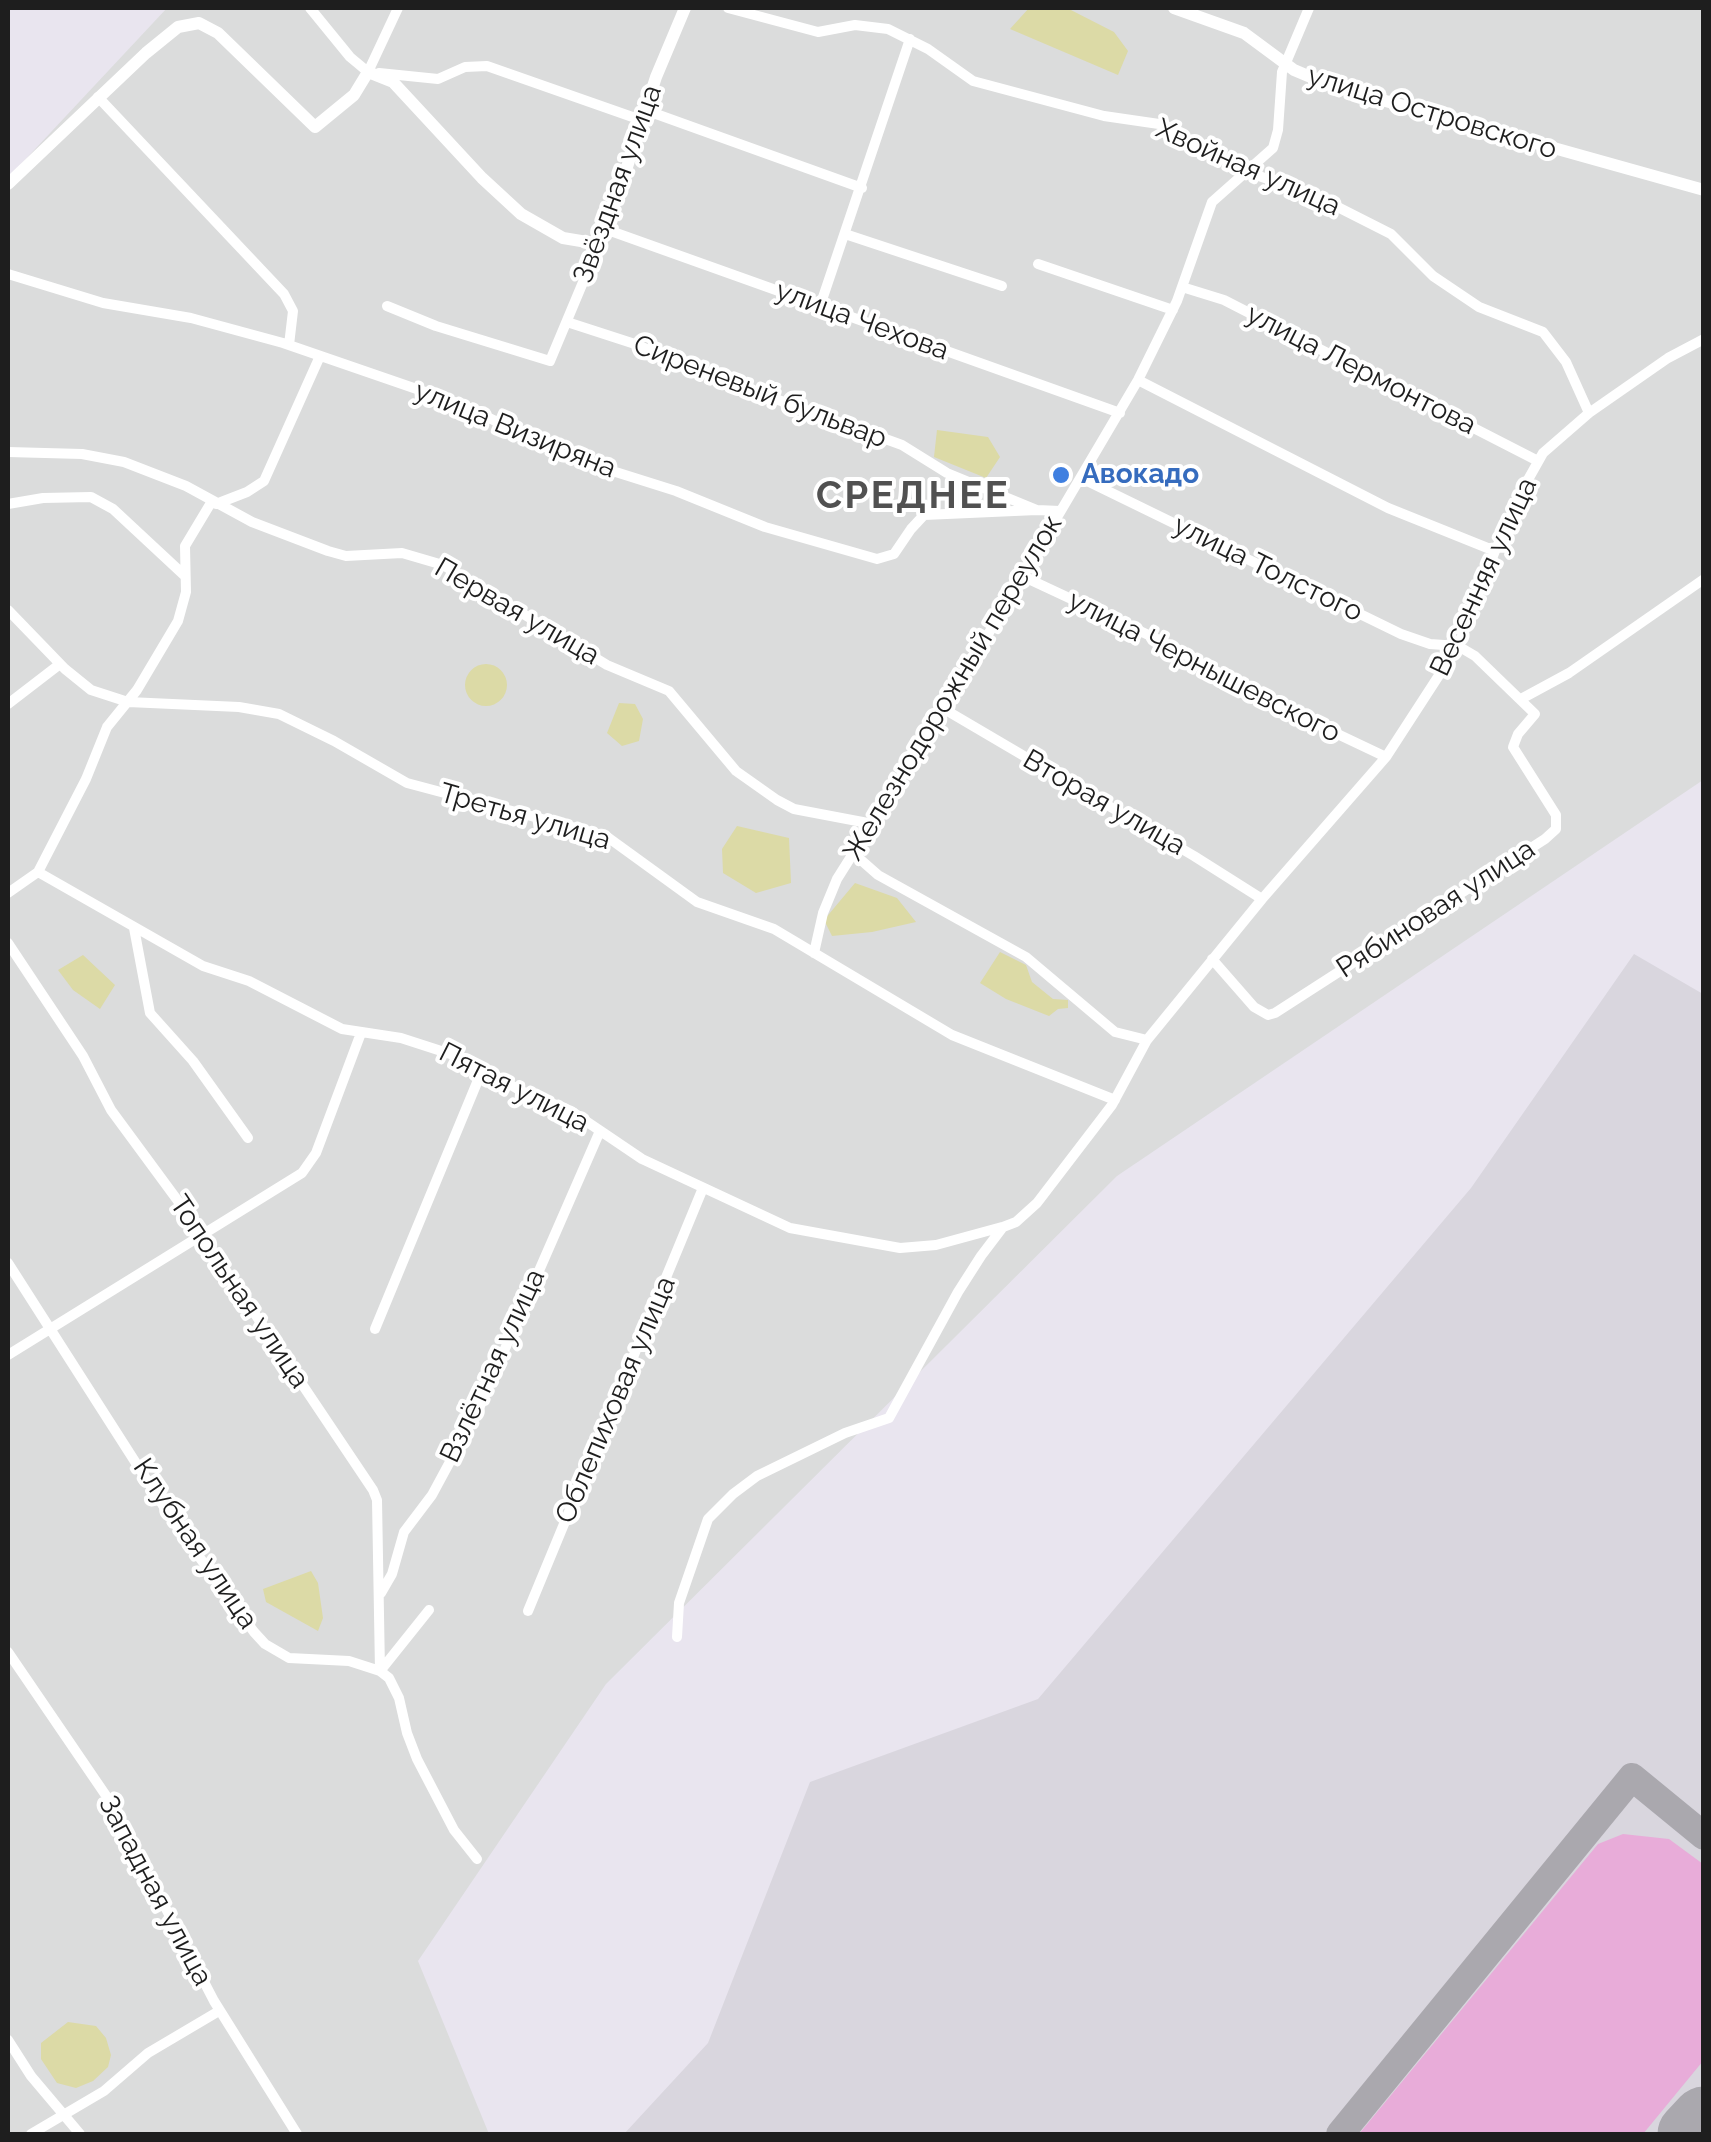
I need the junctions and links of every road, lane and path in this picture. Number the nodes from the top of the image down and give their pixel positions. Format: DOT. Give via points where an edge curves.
graph roads {
  1 [pos="310,8"];
  2 [pos="398,8"];
  3 [pos="686,8"];
  4 [pos="728,8"];
  5 [pos="1174,8"];
  6 [pos="1308,8"];
  7 [pos="910,39"];
  8 [pos="1285,64"];
  9 [pos="368,72"];
  10 [pos="98,97"];
  11 [pos="643,115"];
  12 [pos="1247,172"];
  13 [pos="8,184"];
  14 [pos="862,188"];
  15 [pos="1704,190"];
  16 [pos="605,229"];
  17 [pos="846,234"];
  18 [pos="599,244"];
  19 [pos="1038,264"];
  20 [pos="8,274"];
  21 [pos="1002,286"];
  22 [pos="1182,287"];
  23 [pos="387,306"];
  24 [pos="820,306"];
  25 [pos="1172,310"];
  26 [pos="566,322"];
  27 [pos="1704,339"];
  28 [pos="289,345"];
  29 [pos="320,356"];
  30 [pos="1138,380"];
  31 [pos="1120,412"];
  32 [pos="1589,413"];
  33 [pos="8,452"];
  34 [pos="1538,461"];
  35 [pos="1081,478"];
  36 [pos="214,502"];
  37 [pos="8,504"];
  38 [pos="1037,510"];
  39 [pos="1060,512"];
  40 [pos="1494,551"];
  41 [pos="186,576"];
  42 [pos="1022,576"];
  43 [pos="1704,579"];
  44 [pos="8,610"];
  45 [pos="1458,646"];
  46 [pos="60,664"];
  47 [pos="1521,699"];
  48 [pos="128,702"];
  49 [pos="8,704"];
  50 [pos="944,709"];
  51 [pos="1386,757"];
  52 [pos="873,824"];
  53 [pos="853,854"];
  54 [pos="38,872"];
  55 [pos="8,893"];
  56 [pos="1262,899"];
  57 [pos="134,928"];
  58 [pos="8,943"];
  59 [pos="814,953"];
  60 [pos="1212,959"];
  61 [pos="362,1033"];
  62 [pos="1148,1040"];
  63 [pos="483,1068"];
  64 [pos="1115,1100"];
  65 [pos="600,1131"];
  66 [pos="248,1138"];
  67 [pos="703,1188"];
  68 [pos="1003,1227"];
  69 [pos="201,1234"];
  70 [pos="8,1263"];
  71 [pos="49,1327"];
  72 [pos="375,1329"];
  73 [pos="8,1356"];
  74 [pos="380,1596"];
  75 [pos="430,1610"];
  76 [pos="528,1611"];
  77 [pos="677,1637"];
  78 [pos="8,1652"];
  79 [pos="380,1671"];
  80 [pos="476,1859"];
  81 [pos="219,2012"];
  82 [pos="8,2040"];
  83 [pos="63,2116"];
  84 [pos="31,2134"];
  85 [pos="80,2134"];
  86 [pos="296,2134"];
  1 -- 9 [label="street"];
  2 -- 9 [label="street"];
  3 -- 11 [label="street, Звёздная улица"];
  4 -- 7 [label="street, Хвойная улица" via="804,30 872,25"];
  5 -- 8 [label="street, улица Островского" via="1244,33"];
  6 -- 8 [label="street, Железнодорожный переулок"];
  7 -- 12 [label="street, Хвойная улица" via="973,81 1159,124"];
  7 -- 14 [label="street"];
  8 -- 12 [label="street, Железнодорожный переулок" via="1273,148"];
  8 -- 15 [label="street, улица Островского" via="1345,90"];
  9 -- 10 [label="street" via="354,95 316,127 208,26 188,24"];
  9 -- 11 [label="street" via="438,79 487,66"];
  9 -- 18 [label="street" via="393,82 520,214 562,238"];
  10 -- 13 [label="street"];
  10 -- 28 [label="street" via="284,294 293,311"];
  11 -- 14 [label="street"];
  11 -- 16 [label="street, Звёздная улица"];
  12 -- 22 [label="street, Железнодорожный переулок" via="1212,202"];
  12 -- 32 [label="street, Хвойная улица" via="1294,186 1391,234 1447,287 1496,316 1543,332 1566,362"];
  14 -- 17 [label="street"];
  16 -- 18 [label="street, Звёздная улица"];
  16 -- 24 [label="street, улица Чехова"];
  17 -- 21 [label="street"];
  17 -- 24 [label="street"];
  18 -- 26 [label="street, Звёздная улица"];
  19 -- 25 [label="street"];
  20 -- 28 [label="street, улица Визиряна"];
  22 -- 25 [label="street, Железнодорожный переулок"];
  22 -- 34 [label="street, улица Лермонтова" via="1224,300"];
  23 -- 26 [label="street, Звёздная улица" via="550,362"];
  24 -- 31 [label="street, улица Чехова"];
  25 -- 30 [label="street, Железнодорожный переулок"];
  26 -- 38 [label="street, Сиреневый бульвар" via="902,445 946,473"];
  27 -- 32 [label="street, Весенняя улица"];
  28 -- 29 [label="street, улица Визиряна"];
  29 -- 36 [label="street" via="264,481"];
  29 -- 38 [label="street, улица Визиряна" via="464,405 568,457 877,559 894,554 924,516"];
  30 -- 31 [label="street, Железнодорожный переулок"];
  30 -- 40 [label="street" via="1388,508"];
  31 -- 35 [label="street, Железнодорожный переулок"];
  32 -- 34 [label="street, Весенняя улица"];
  33 -- 36 [label="street, Первая улица" via="124,462"];
  34 -- 40 [label="street, Весенняя улица"];
  35 -- 39 [label="street, Железнодорожный переулок"];
  35 -- 45 [label="street, улица Толстого" via="1401,634"];
  36 -- 41 [label="street" via="185,546"];
  36 -- 52 [label="street, Первая улица" via="279,534 346,556 402,553 443,565 607,665 669,691 736,771 776,800"];
  37 -- 41 [label="street" via="91,497"];
  38 -- 39 [label="street, Сиреневый бульвар"];
  39 -- 42 [label="street, Железнодорожный переулок"];
  40 -- 45 [label="street, Весенняя улица"];
  41 -- 48 [label="street" via="184,608"];
  42 -- 50 [label="street, Железнодорожный переулок"];
  42 -- 51 [label="street, улица Чернышевского"];
  43 -- 47 [label="street"];
  44 -- 46 [label="street, Третья улица"];
  45 -- 47 [label="street"];
  45 -- 51 [label="street, Весенняя улица"];
  46 -- 48 [label="street, Третья улица" via="91,690"];
  46 -- 49 [label="street"];
  47 -- 60 [label="street, Рябиновая улица" via="1535,714 1513,748 1556,816 1556,829 1545,839 1275,1013 1260,1012"];
  48 -- 54 [label="street" via="107,728"];
  48 -- 59 [label="street, Третья улица" via="279,714 406,783 606,836 697,902 759,922"];
  50 -- 52 [label="street, Железнодорожный переулок"];
  50 -- 56 [label="street, Вторая улица"];
  51 -- 56 [label="street, Весенняя улица"];
  52 -- 53 [label="street, Железнодорожный переулок"];
  53 -- 59 [label="street, Железнодорожный переулок" via="829,895"];
  53 -- 62 [label="street" via="878,875 1026,957 1115,1032"];
  54 -- 55 [label="street"];
  54 -- 57 [label="street, Пятая улица"];
  56 -- 60 [label="street, Весенняя улица"];
  57 -- 61 [label="street, Пятая улица" via="326,1023"];
  57 -- 66 [label="street" via="150,1013"];
  58 -- 69 [label="street, Топольная улица" via="83,1056 110,1110"];
  59 -- 64 [label="street, Третья улица" via="952,1035"];
  60 -- 62 [label="street, Весенняя улица"];
  61 -- 63 [label="street, Пятая улица" via="422,1043"];
  61 -- 69 [label="street" via="310,1164"];
  62 -- 64 [label="street, Весенняя улица"];
  63 -- 65 [label="street, Пятая улица"];
  63 -- 72 [label="street"];
  64 -- 68 [label="street" via="1037,1203"];
  65 -- 67 [label="street, Пятая улица"];
  65 -- 74 [label="street, Взлётная улица" via="480,1406 404,1532"];
  67 -- 68 [label="street, Пятая улица" via="790,1228 882,1246 936,1244"];
  67 -- 76 [label="street, Облепиховая улица"];
  68 -- 77 [label="street" via="958,1292 890,1418 845,1432 757,1476 708,1519 679,1603"];
  69 -- 71 [label="street"];
  69 -- 74 [label="street, Топольная улица" via="373,1490"];
  70 -- 71 [label="street, Клубная улица"];
  71 -- 73 [label="street"];
  71 -- 79 [label="street, Клубная улица" via="179,1530 265,1644 298,1661 334,1659"];
  74 -- 79 [label="street, Топольная улица"];
  75 -- 79 [label="street"];
  78 -- 81 [label="street, Западная улица" via="109,1800"];
  79 -- 80 [label="street" via="395,1688 411,1745 444,1813"];
  81 -- 83 [label="street" via="148,2053"];
  81 -- 86 [label="street, Западная улица"];
  82 -- 83 [label="street"];
  83 -- 84 [label="street"];
  83 -- 85 [label="street"];
}
